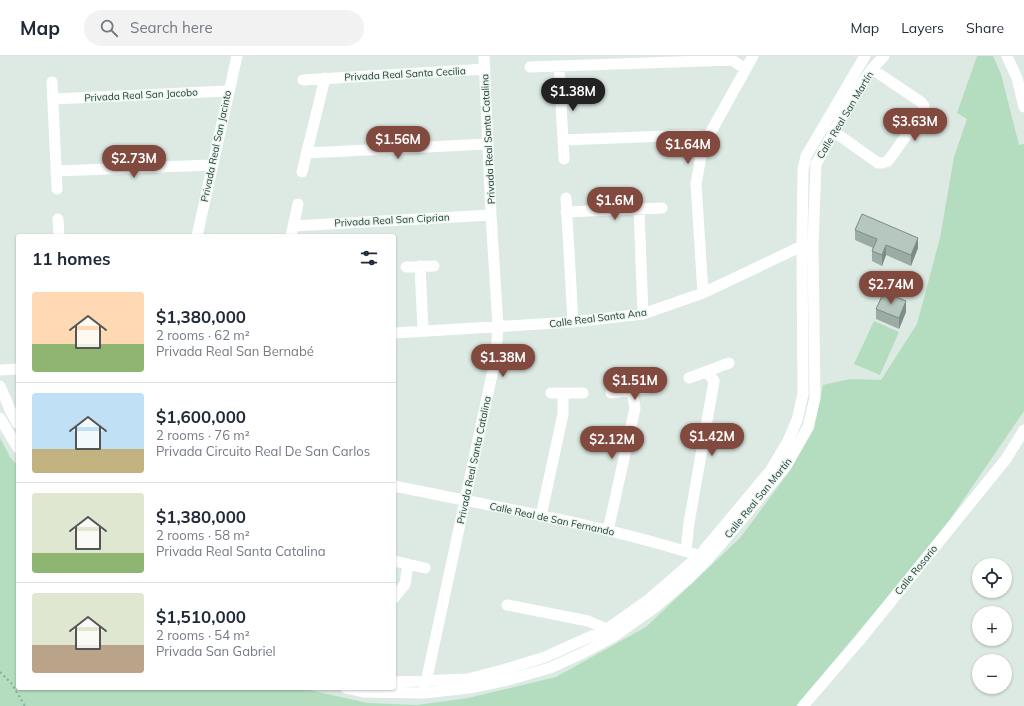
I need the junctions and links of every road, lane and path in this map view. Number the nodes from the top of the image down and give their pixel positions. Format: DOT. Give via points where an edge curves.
graph roads {
  1 [pos="237,56"];
  2 [pos="484,56"];
  3 [pos="753,56"];
  4 [pos="865,56"];
  5 [pos="884,56"];
  6 [pos="1008,56"];
  7 [pos="559,66"];
  8 [pos="530,67"];
  9 [pos="485,69"];
  10 [pos="745,69"];
  11 [pos="872,69"];
  12 [pos="324,78"];
  13 [pos="303,80"];
  14 [pos="52,82"];
  15 [pos="228,91"];
  16 [pos="53,99"];
  17 [pos="1024,106"];
  18 [pos="833,132"];
  19 [pos="708,137"];
  20 [pos="564,140"];
  21 [pos="487,144"];
  22 [pos="307,153"];
  23 [pos="564,159"];
  24 [pos="212,165"];
  25 [pos="56,171"];
  26 [pos="302,172"];
  27 [pos="57,189"];
  28 [pos="566,198"];
  29 [pos="298,204"];
  30 [pos="662,208"];
  31 [pos="639,209"];
  32 [pos="566,212"];
  33 [pos="491,215"];
  34 [pos="58,219"];
  35 [pos="292,231"];
  36 [pos="59,234"];
  37 [pos="197,234"];
  38 [pos="807,246"];
  39 [pos="420,266"];
  40 [pos="434,266"];
  41 [pos="406,267"];
  42 [pos="703,293"];
  43 [pos="643,314"];
  44 [pos="573,322"];
  45 [pos="498,327"];
  46 [pos="423,330"];
  47 [pos="396,333"];
  48 [pos="729,363"];
  49 [pos="16,369"];
  50 [pos="0,370"];
  51 [pos="707,372"];
  52 [pos="689,378"];
  53 [pos="0,386"];
  54 [pos="656,387"];
  55 [pos="632,390"];
  56 [pos="583,393"];
  57 [pos="611,393"];
  58 [pos="551,394"];
  59 [pos="563,394"];
  60 [pos="0,418"];
  61 [pos="16,421"];
  62 [pos="1024,430"];
  63 [pos="16,445"];
  64 [pos="396,486"];
  65 [pos="465,501"];
  66 [pos="541,516"];
  67 [pos="608,531"];
  68 [pos="686,551"];
  69 [pos="703,557"];
  70 [pos="396,561"];
  71 [pos="408,564"];
  72 [pos="425,568"];
  73 [pos="396,595"];
  74 [pos="507,605"];
  75 [pos="607,630"];
  76 [pos="0,672"];
  77 [pos="426,681"];
  78 [pos="396,682"];
  79 [pos="356,690"];
  80 [pos="424,693"];
  81 [pos="25,706"];
  82 [pos="803,706"];
  1 -- 15 [label="street, Privada Real San Jacinto"];
  2 -- 9 [label="street, Privada Real Santa Catalina"];
  3 -- 10 [label="street"];
  4 -- 38 [label="street, Calle Real San Martín" via="806,156 803,170"];
  5 -- 11 [label="street, Calle Real San Martín"];
  6 -- 17 [label="street"];
  7 -- 8 [label="street"];
  7 -- 10 [label="street" via="732,60"];
  7 -- 20 [label="street"];
  9 -- 12 [label="street, Privada Real Santa Cecilia"];
  9 -- 21 [label="street, Privada Real Santa Catalina"];
  10 -- 19 [label="street"];
  11 -- 18 [label="street, Calle Real San Martín"];
  11 -- 18 [label="street" via="921,102 924,111 888,161 882,163 878,163"];
  12 -- 13 [label="street, Privada Real Santa Cecilia"];
  12 -- 22 [label="street"];
  14 -- 16 [label="street"];
  15 -- 16 [label="street, Privada Real San Jacobo"];
  15 -- 24 [label="street, Privada Real San Jacinto"];
  16 -- 25 [label="street"];
  18 -- 38 [label="street, Calle Real San Martín" via="816,164"];
  19 -- 20 [label="street" via="691,135"];
  19 -- 42 [label="street" via="702,151 696,184"];
  20 -- 23 [label="street"];
  21 -- 22 [label="street"];
  21 -- 33 [label="street, Privada Real Santa Catalina"];
  22 -- 26 [label="street"];
  24 -- 25 [label="street"];
  24 -- 37 [label="street, Privada Real San Jacinto"];
  25 -- 27 [label="street"];
  28 -- 32 [label="street"];
  29 -- 35 [label="street"];
  30 -- 31 [label="street"];
  31 -- 32 [label="street"];
  31 -- 43 [label="street"];
  32 -- 44 [label="street"];
  33 -- 35 [label="street, Privada Real San Ciprian"];
  33 -- 45 [label="street, Privada Real Santa Catalina"];
  34 -- 36 [label="street"];
  38 -- 42 [label="street, Calle Real Santa Ana"];
  38 -- 69 [label="street, Calle Real San Martín" via="815,398 808,427 786,466"];
  39 -- 40 [label="street"];
  39 -- 41 [label="street"];
  39 -- 46 [label="street"];
  42 -- 43 [label="street, Calle Real Santa Ana"];
  43 -- 44 [label="street, Calle Real Santa Ana"];
  44 -- 45 [label="street, Calle Real Santa Ana"];
  45 -- 46 [label="street, Calle Real Santa Ana"];
  45 -- 65 [label="street, Privada Real Santa Catalina" via="496,356"];
  46 -- 47 [label="street, Calle Real Santa Ana"];
  48 -- 51 [label="street"];
  49 -- 50 [label="street"];
  51 -- 52 [label="street"];
  51 -- 68 [label="street" via="714,381"];
  53 -- 61 [label="street"];
  54 -- 55 [label="street"];
  55 -- 57 [label="street"];
  55 -- 67 [label="street" via="635,408"];
  56 -- 59 [label="street"];
  58 -- 59 [label="street"];
  59 -- 66 [label="street" via="563,414"];
  60 -- 63 [label="street"];
  62 -- 82 [label="street, Calle Rosario" via="1006,459 859,642"];
  64 -- 65 [label="street, Calle Real de San Fernando"];
  65 -- 66 [label="street, Calle Real de San Fernando"];
  65 -- 77 [label="street, Privada Real Santa Catalina"];
  66 -- 67 [label="street, Calle Real de San Fernando"];
  67 -- 68 [label="street, Calle Real de San Fernando"];
  68 -- 69 [label="street, Calle Real de San Fernando"];
  69 -- 75 [label="street, Calle Real San Martín"];
  69 -- 80 [label="street, Calle Real San Martín" via="688,579 654,608 584,653 550,668 508,680"];
  70 -- 71 [label="street"];
  71 -- 72 [label="street"];
  71 -- 73 [label="street" via="404,584"];
  74 -- 75 [label="street" via="588,621"];
  75 -- 77 [label="street, Calle Real San Martín" via="545,657 506,669 468,679"];
  76 -- 81 [label="path" via="11,683"];
  77 -- 78 [label="street, Calle Real San Martín"];
  77 -- 80 [label="street, Privada Real Santa Catalina"];
  79 -- 80 [label="street, Calle Real San Martín"];
}
